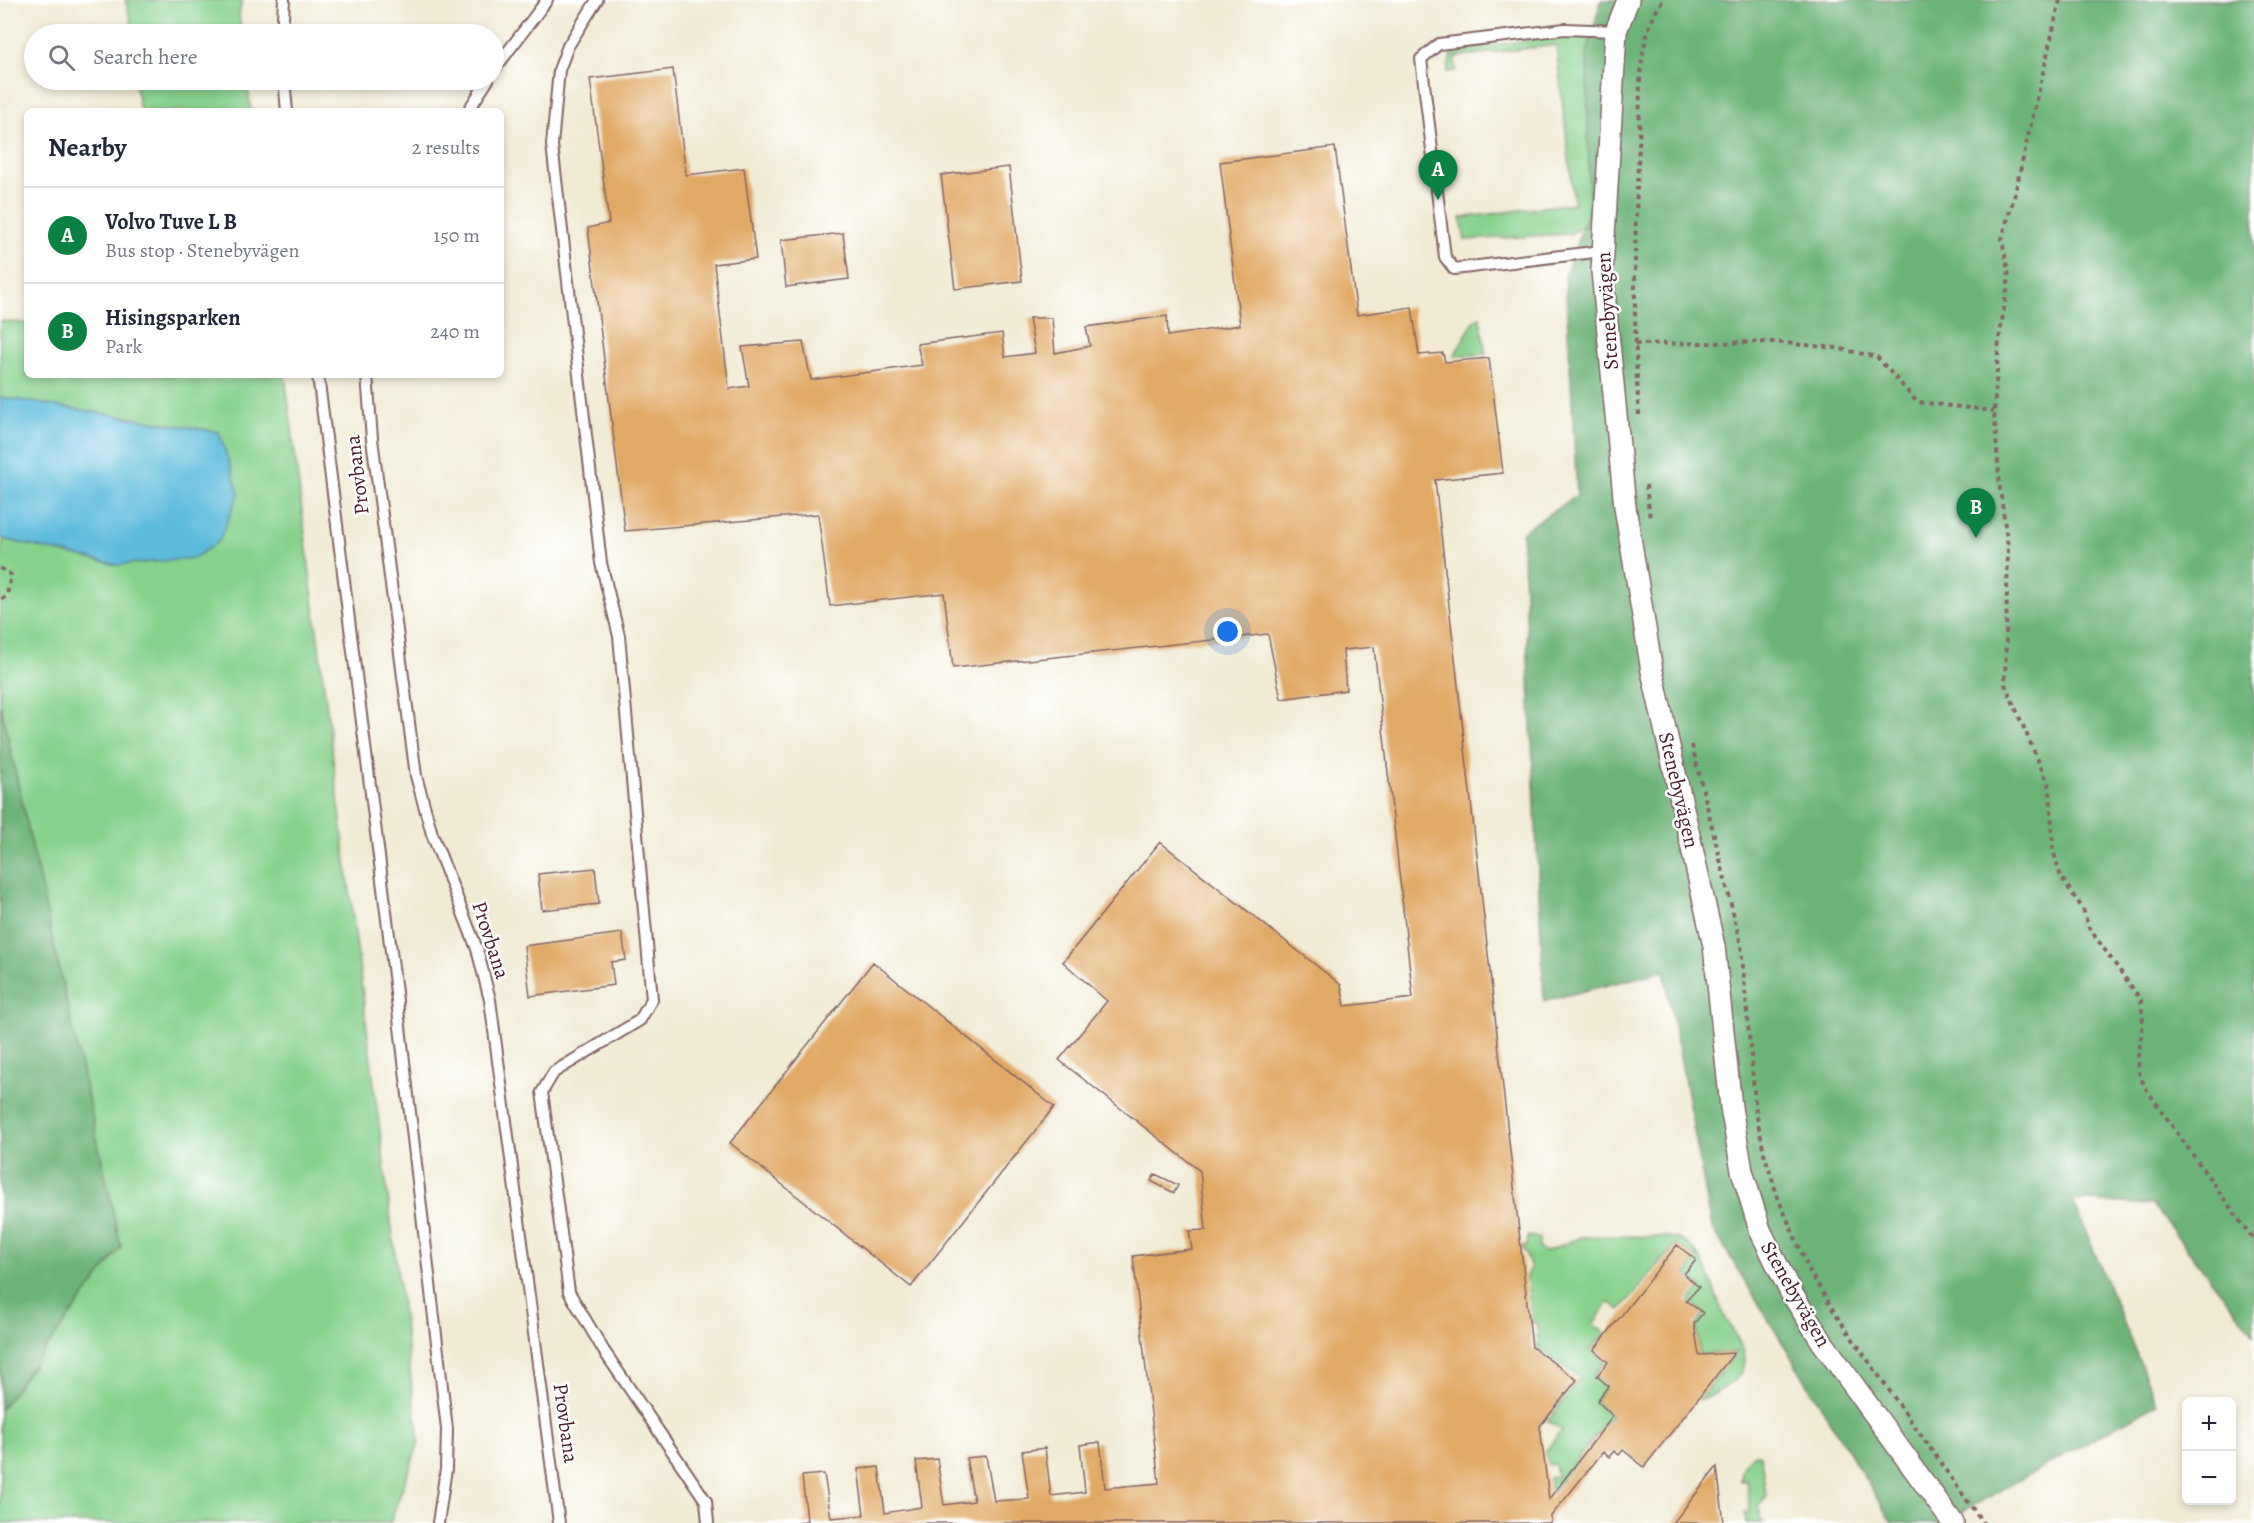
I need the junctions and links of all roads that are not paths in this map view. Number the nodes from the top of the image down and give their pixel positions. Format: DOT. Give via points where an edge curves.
graph roads {
  1 [pos="285,0"];
  2 [pos="547,0"];
  3 [pos="597,0"];
  4 [pos="1624,2"];
  5 [pos="283,24"];
  6 [pos="1616,31"];
  7 [pos="504,57"];
  8 [pos="285,90"];
  9 [pos="482,90"];
  10 [pos="287,108"];
  11 [pos="470,108"];
  12 [pos="1602,251"];
  13 [pos="318,378"];
  14 [pos="367,378"];
  15 [pos="438,1523"];
  16 [pos="559,1523"];
  17 [pos="708,1523"];
  18 [pos="1953,1523"];
  1 -- 5 [label="lane"];
  2 -- 7 [label="lane"];
  3 -- 17 [label="lane" via="568,46 559,70 552,145 601,563 619,636 652,999 640,1020 554,1072 542,1092 569,1292 604,1351 706,1501"];
  4 -- 6 [label="street, Stenebyvägen"];
  6 -- 12 [label="street, Stenebyvägen"];
  6 -- 12 [label="lane" via="1565,29 1438,44 1421,59 1445,257 1454,269"];
  8 -- 10 [label="lane"];
  9 -- 11 [label="lane"];
  12 -- 18 [label="street, Stenebyvägen" via="1611,375 1633,562 1660,709 1714,946 1731,1107 1747,1192 1767,1248 1795,1300"];
  13 -- 15 [label="lane, Provbana" via="447,1429 444,1496"];
  14 -- 16 [label="lane, Provbana" via="376,474 416,776 432,834 477,949 490,1000"];
}
